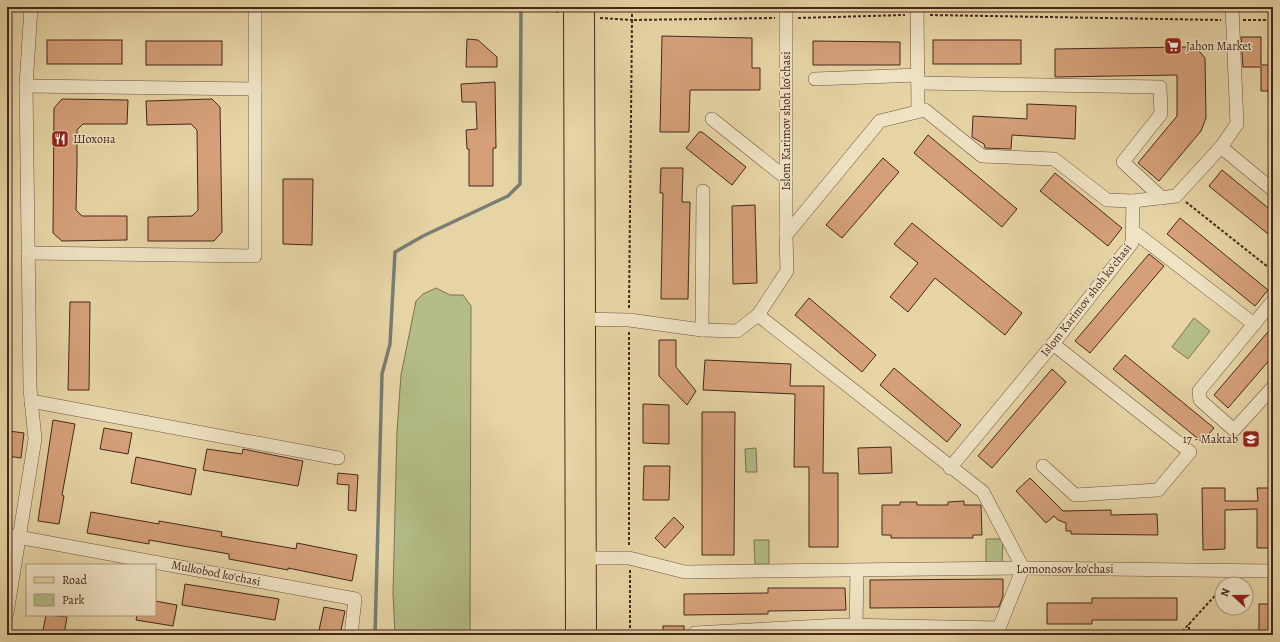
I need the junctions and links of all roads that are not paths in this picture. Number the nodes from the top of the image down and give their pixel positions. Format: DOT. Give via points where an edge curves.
graph roads {
  1 [pos="31,7"];
  2 [pos="255,7"];
  3 [pos="572,7"];
  4 [pos="586,7"];
  5 [pos="786,7"];
  6 [pos="918,7"];
  7 [pos="1232,7"];
  8 [pos="815,79"];
  9 [pos="918,79"];
  10 [pos="26,86"];
  11 [pos="255,89"];
  12 [pos="918,111"];
  13 [pos="712,119"];
  14 [pos="1221,147"];
  15 [pos="786,178"];
  16 [pos="703,190"];
  17 [pos="1273,190"];
  18 [pos="1162,198"];
  19 [pos="1133,201"];
  20 [pos="1132,230"];
  21 [pos="786,235"];
  22 [pos="28,253"];
  23 [pos="1273,300"];
  24 [pos="758,314"];
  25 [pos="580,319"];
  26 [pos="1254,324"];
  27 [pos="702,330"];
  28 [pos="1052,344"];
  29 [pos="1273,387"];
  30 [pos="31,401"];
  31 [pos="338,458"];
  32 [pos="1043,466"];
  33 [pos="950,468"];
  34 [pos="7,534"];
  35 [pos="21,537"];
  36 [pos="581,558"];
  37 [pos="1023,568"];
  38 [pos="856,571"];
  39 [pos="1273,571"];
  40 [pos="7,613"];
  41 [pos="856,625"];
  42 [pos="841,630"];
  43 [pos="908,630"];
  44 [pos="999,631"];
  45 [pos="351,635"];
  46 [pos="574,635"];
  47 [pos="588,635"];
  48 [pos="695,635"];
  1 -- 10 [label="street"];
  2 -- 11 [label="street"];
  3 -- 25 [label="main road"];
  4 -- 25 [label="main road"];
  5 -- 15 [label="street, Islom Karimov shoh ko'chasi"];
  6 -- 9 [label="street"];
  7 -- 14 [label="street" via="1236,124"];
  8 -- 9 [label="street"];
  9 -- 12 [label="street"];
  9 -- 18 [label="street" via="1160,87 1161,114 1123,162"];
  10 -- 11 [label="street"];
  10 -- 22 [label="street"];
  11 -- 22 [label="street" via="255,256"];
  12 -- 19 [label="street" via="925,110 982,156 1054,159 1107,200"];
  12 -- 21 [label="street" via="880,121"];
  13 -- 15 [label="street"];
  14 -- 17 [label="street"];
  14 -- 18 [label="street" via="1176,196"];
  15 -- 21 [label="street, Islom Karimov shoh ko'chasi"];
  16 -- 27 [label="street"];
  18 -- 19 [label="street"];
  19 -- 20 [label="street, Islom Karimov shoh ko'chasi"];
  20 -- 26 [label="street"];
  20 -- 28 [label="street, Islom Karimov shoh ko'chasi" via="1132,243"];
  21 -- 24 [label="street, Islom Karimov shoh ko'chasi" via="787,271"];
  22 -- 30 [label="street"];
  23 -- 26 [label="street"];
  24 -- 27 [label="street, Islom Karimov shoh ko'chasi" via="737,331"];
  24 -- 33 [label="street"];
  25 -- 27 [label="street, Islom Karimov shoh ko'chasi" via="629,320"];
  25 -- 36 [label="main road"];
  26 -- 29 [label="street" via="1199,391 1200,400 1234,430"];
  28 -- 32 [label="street" via="1190,452 1158,490 1075,495"];
  28 -- 33 [label="street, Islom Karimov shoh ko'chasi"];
  30 -- 31 [label="street"];
  30 -- 35 [label="street" via="36,439"];
  33 -- 37 [label="street" via="982,492"];
  34 -- 35 [label="street, Mulkobod ko'chasi"];
  35 -- 40 [label="street"];
  35 -- 45 [label="street, Mulkobod ko'chasi" via="355,599"];
  36 -- 38 [label="street, Lomonosov ko'chasi" via="630,558 685,572"];
  36 -- 46 [label="main road"];
  36 -- 47 [label="main road"];
  37 -- 38 [label="street, Lomonosov ko'chasi"];
  37 -- 39 [label="street, Lomonosov ko'chasi"];
  37 -- 44 [label="street"];
  38 -- 41 [label="street"];
  41 -- 42 [label="street"];
  41 -- 43 [label="street"];
  42 -- 48 [label="street"];
  43 -- 44 [label="street"];
}
